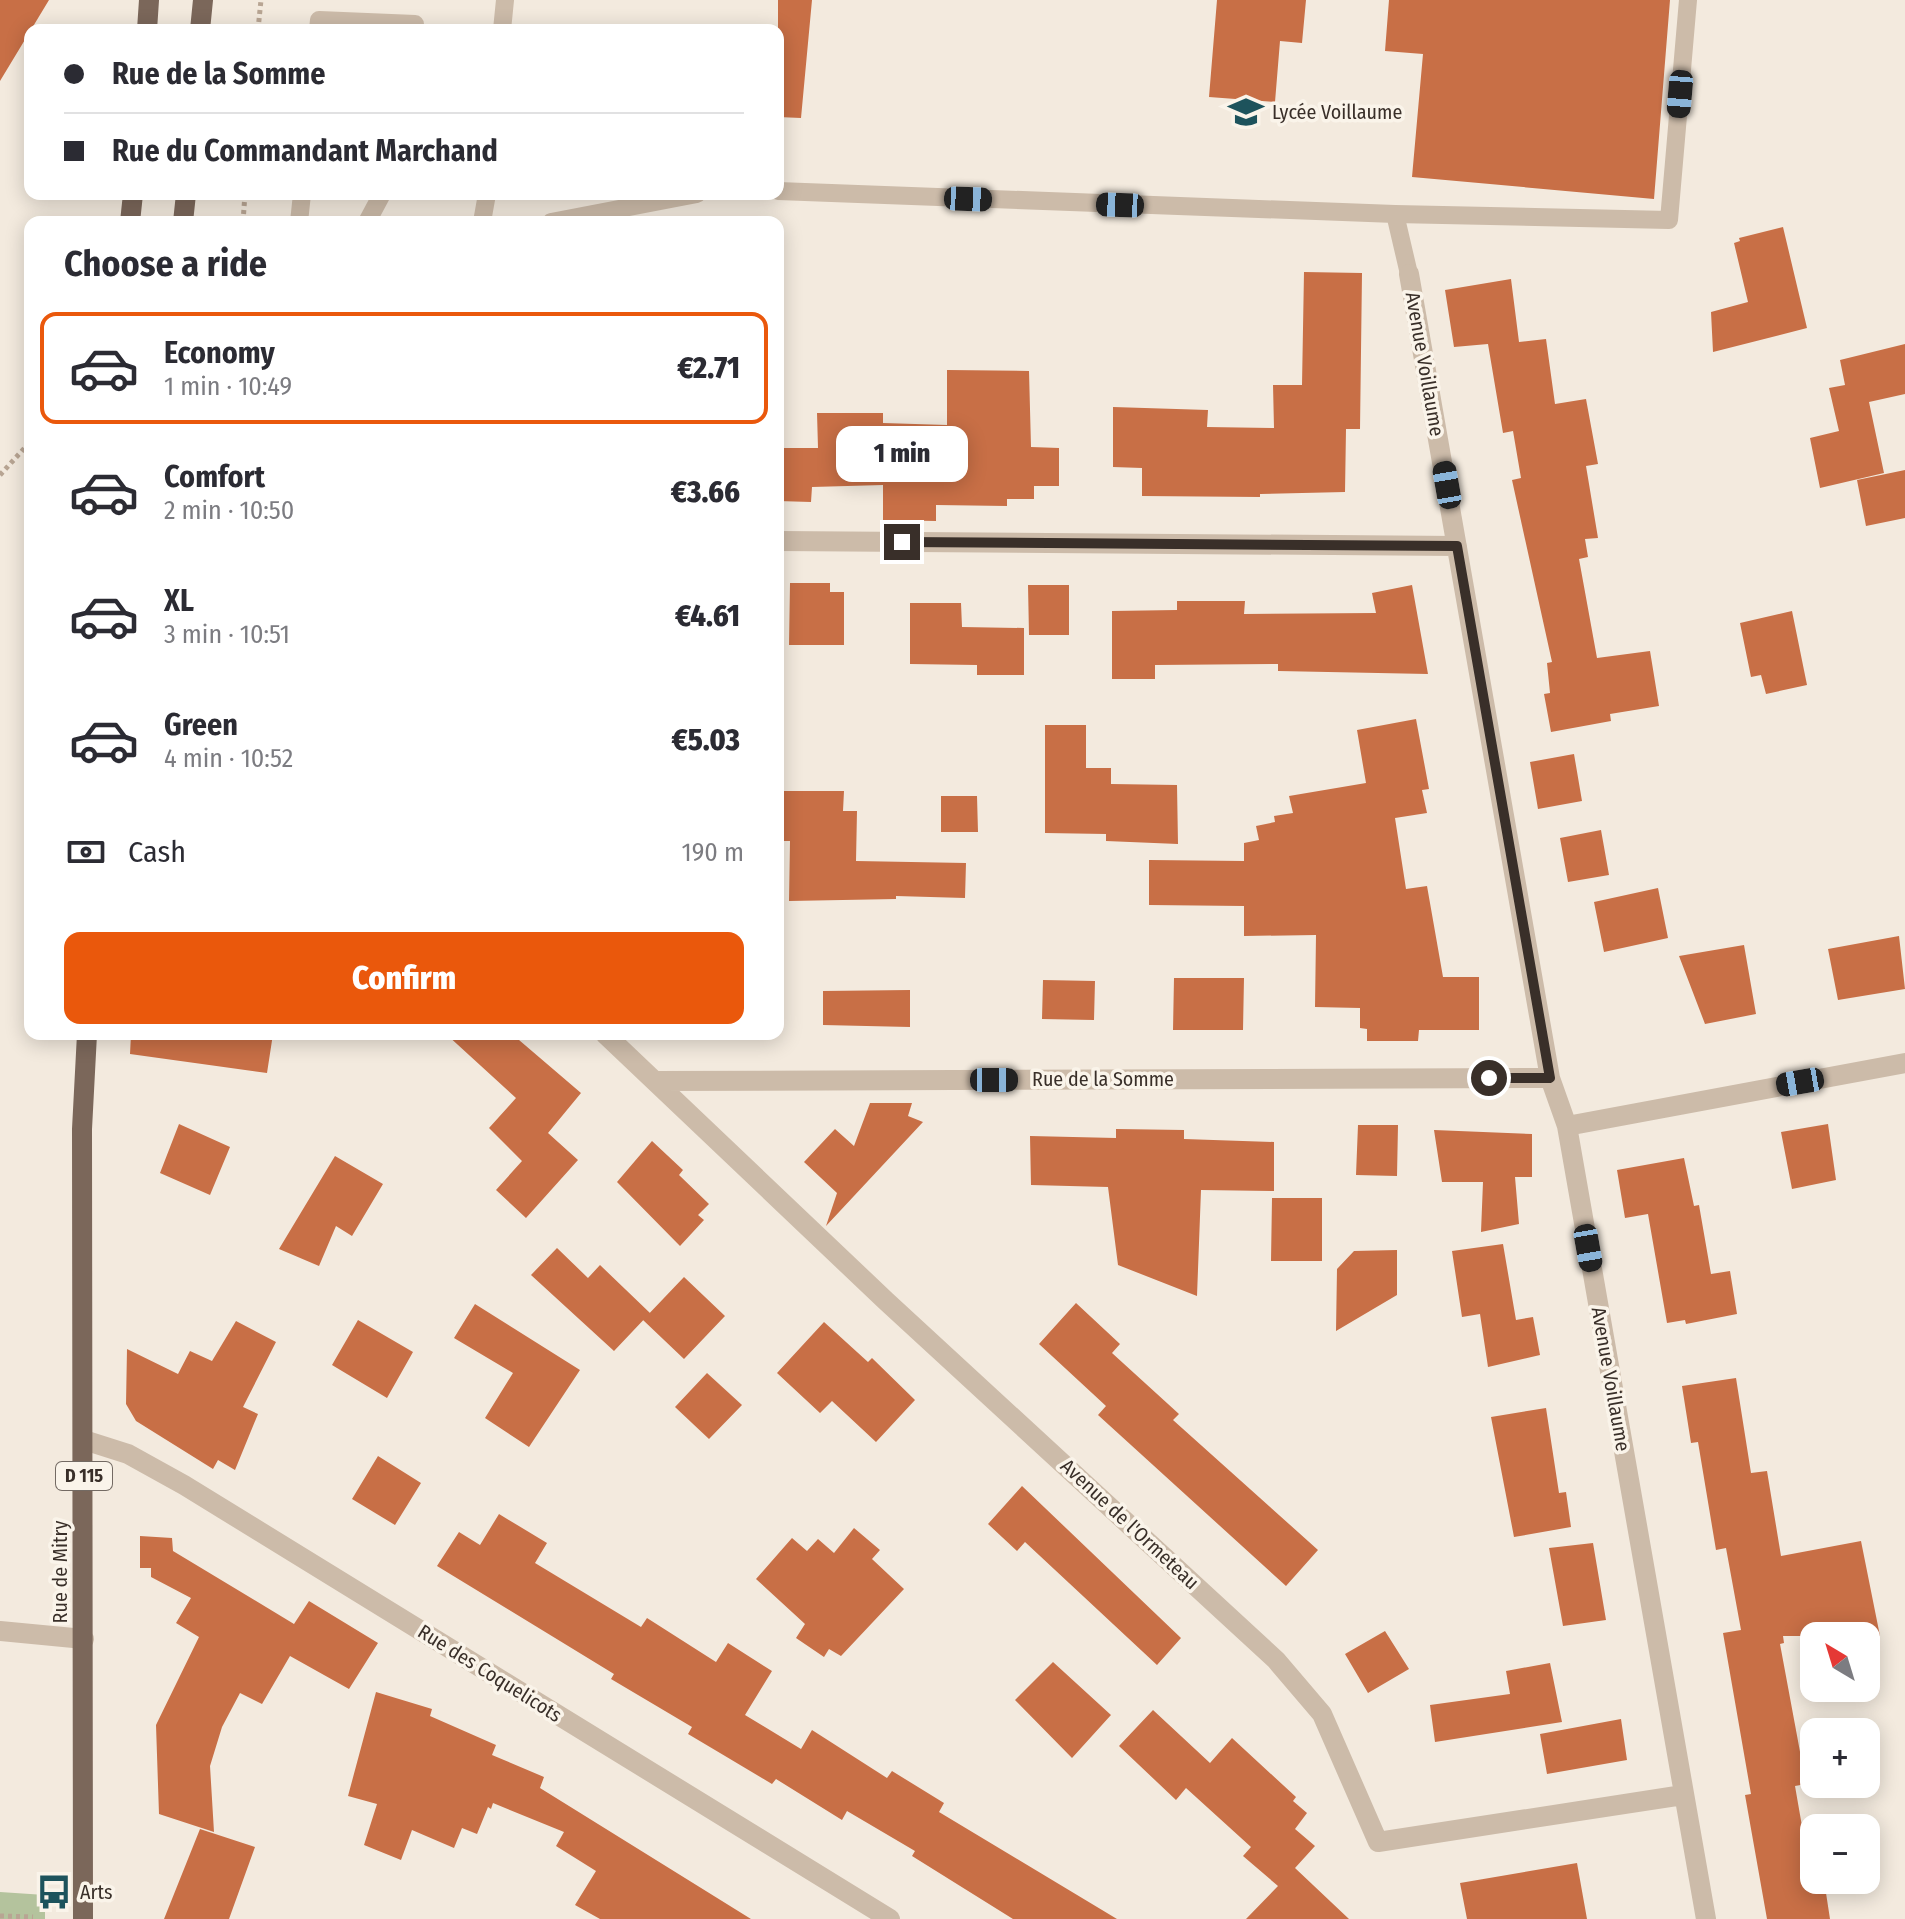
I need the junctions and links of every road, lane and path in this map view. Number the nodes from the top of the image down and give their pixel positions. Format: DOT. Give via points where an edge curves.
graph roads {
  1 [pos="149,0"];
  2 [pos="203,0"];
  3 [pos="261,0"];
  4 [pos="505,0"];
  5 [pos="1688,0"];
  6 [pos="147,24"];
  7 [pos="201,24"];
  8 [pos="259,24"];
  9 [pos="319,24"];
  10 [pos="415,24"];
  11 [pos="503,24"];
  12 [pos="784,191"];
  13 [pos="666,200"];
  14 [pos="1395,214"];
  15 [pos="582,216"];
  16 [pos="1409,274"];
  17 [pos="24,449"];
  18 [pos="0,475"];
  19 [pos="784,541"];
  20 [pos="1457,546"];
  21 [pos="87,1040"];
  22 [pos="612,1040"];
  23 [pos="1905,1063"];
  24 [pos="1550,1078"];
  25 [pos="656,1081"];
  26 [pos="1567,1126"];
  27 [pos="84,1440"];
  28 [pos="0,1631"];
  29 [pos="84,1639"];
  30 [pos="1683,1795"];
  31 [pos="0,1916"];
  32 [pos="33,1917"];
  33 [pos="83,1919"];
  34 [pos="890,1919"];
  35 [pos="1706,1919"];
  1 -- 6 [label="main road"];
  2 -- 7 [label="main road"];
  3 -- 8 [label="path"];
  4 -- 11 [label="lane"];
  5 -- 14 [label="lane" via="1669,220"];
  9 -- 10 [label="lane"];
  12 -- 14 [label="lane"];
  13 -- 15 [label="lane"];
  14 -- 16 [label="lane"];
  16 -- 20 [label="street, Avenue Voillaume"];
  17 -- 18 [label="path"];
  19 -- 20 [label="street"];
  20 -- 24 [label="street, Avenue Voillaume"];
  21 -- 27 [label="main road, Rue de Mitry / D 115" via="82,1129"];
  22 -- 25 [label="street, Avenue de l'Ormeteau"];
  23 -- 26 [label="street"];
  24 -- 25 [label="street, Rue de la Somme"];
  24 -- 26 [label="street, Avenue Voillaume"];
  25 -- 30 [label="street, Avenue de l'Ormeteau" via="1276,1660 1322,1714 1378,1842"];
  26 -- 30 [label="street, Avenue Voillaume"];
  27 -- 29 [label="main road, Rue de Mitry / D 115"];
  27 -- 34 [label="street, Rue des Coquelicots" via="128,1454 184,1485"];
  28 -- 29 [label="street"];
  29 -- 33 [label="main road, Rue de Mitry / D 115"];
  30 -- 35 [label="street, Avenue Voillaume"];
  31 -- 32 [label="path"];
}
